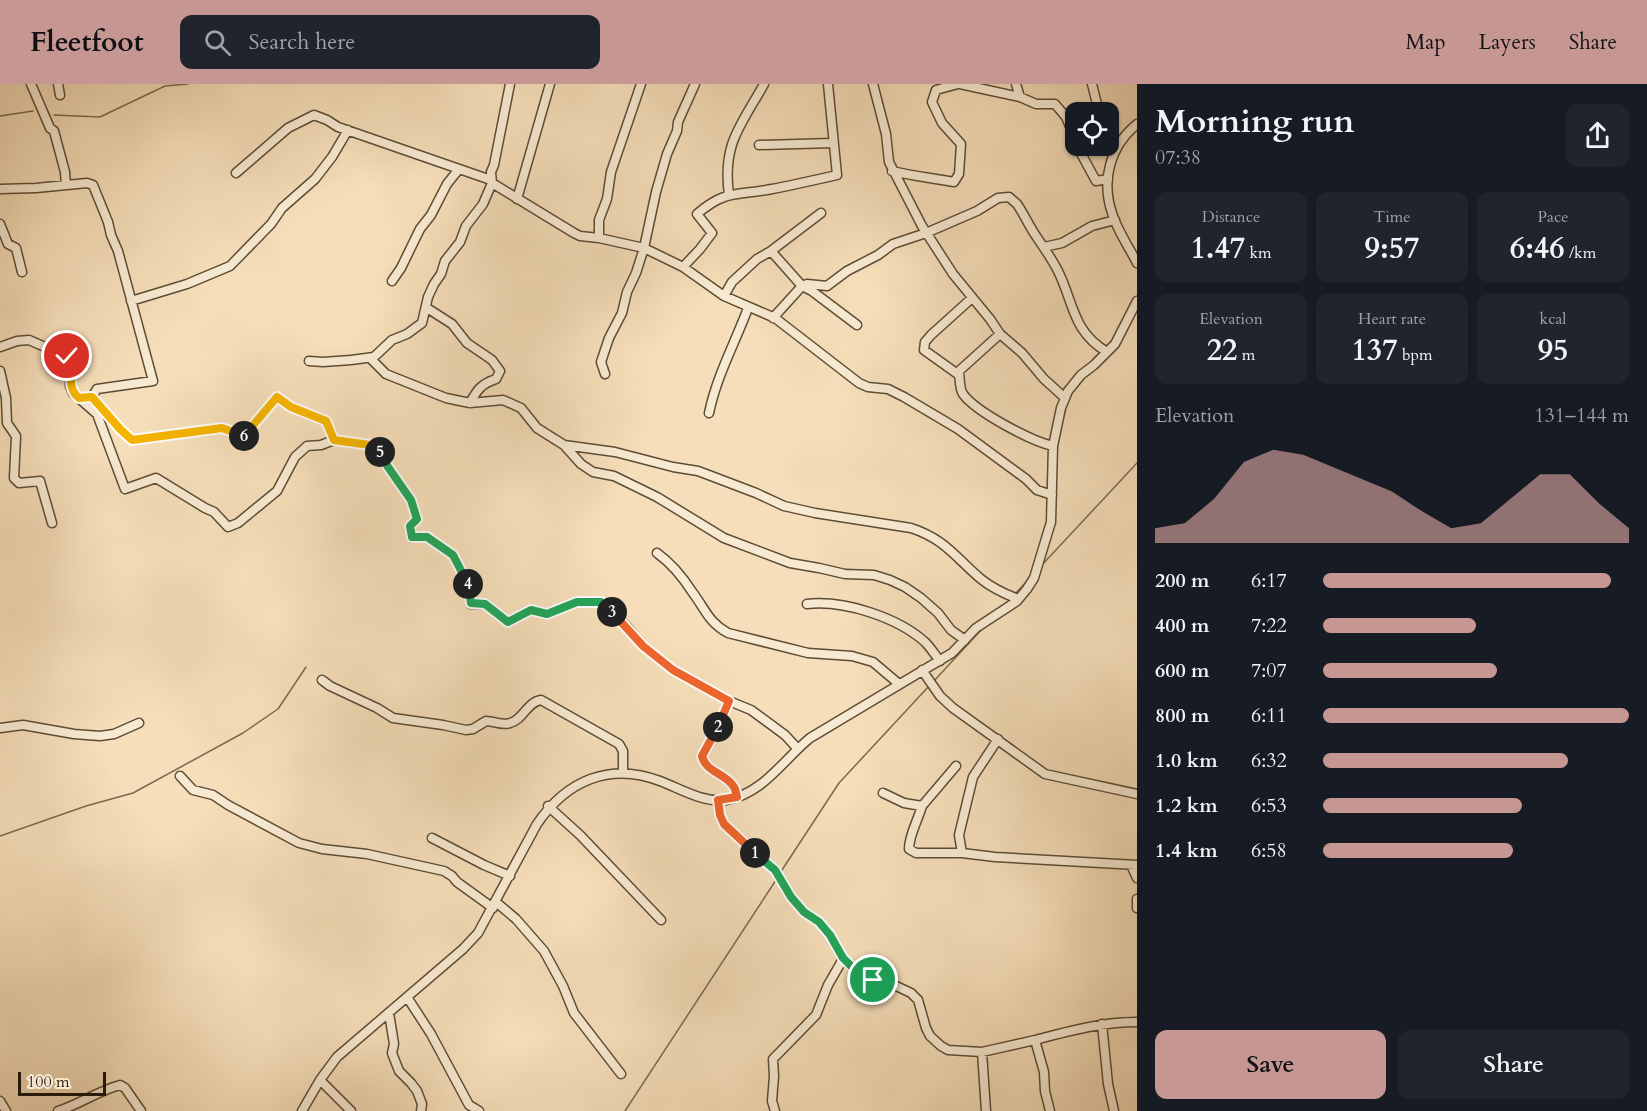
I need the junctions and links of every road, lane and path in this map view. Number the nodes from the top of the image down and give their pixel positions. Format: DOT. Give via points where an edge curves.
graph roads {
  1 [pos="31,84"];
  2 [pos="58,84"];
  3 [pos="510,84"];
  4 [pos="550,84"];
  5 [pos="641,84"];
  6 [pos="695,84"];
  7 [pos="764,84"];
  8 [pos="828,84"];
  9 [pos="873,84"];
  10 [pos="959,84"];
  11 [pos="1016,84"];
  12 [pos="1092,84"];
  13 [pos="60,95"];
  14 [pos="1020,97"];
  15 [pos="1096,102"];
  16 [pos="1065,116"];
  17 [pos="1137,124"];
  18 [pos="348,130"];
  19 [pos="833,143"];
  20 [pos="759,145"];
  21 [pos="1119,146"];
  22 [pos="1082,156"];
  23 [pos="1113,156"];
  24 [pos="459,169"];
  25 [pos="892,171"];
  26 [pos="236,173"];
  27 [pos="1108,179"];
  28 [pos="492,182"];
  29 [pos="66,185"];
  30 [pos="0,189"];
  31 [pos="729,195"];
  32 [pos="517,199"];
  33 [pos="821,213"];
  34 [pos="1115,220"];
  35 [pos="0,224"];
  36 [pos="926,233"];
  37 [pos="599,238"];
  38 [pos="1044,247"];
  39 [pos="644,248"];
  40 [pos="771,251"];
  41 [pos="1137,263"];
  42 [pos="683,267"];
  43 [pos="22,272"];
  44 [pos="392,281"];
  45 [pos="802,286"];
  46 [pos="724,296"];
  47 [pos="972,298"];
  48 [pos="131,301"];
  49 [pos="1137,301"];
  50 [pos="427,308"];
  51 [pos="748,308"];
  52 [pos="773,318"];
  53 [pos="857,325"];
  54 [pos="1000,334"];
  55 [pos="0,346"];
  56 [pos="1107,352"];
  57 [pos="370,358"];
  58 [pos="309,361"];
  59 [pos="0,371"];
  60 [pos="605,374"];
  61 [pos="959,375"];
  62 [pos="92,397"];
  63 [pos="79,398"];
  64 [pos="1065,398"];
  65 [pos="470,403"];
  66 [pos="709,413"];
  67 [pos="334,440"];
  68 [pos="564,445"];
  69 [pos="1053,446"];
  70 [pos="1052,495"];
  71 [pos="52,523"];
  72 [pos="657,553"];
  73 [pos="1018,599"];
  74 [pos="807,604"];
  75 [pos="965,640"];
  76 [pos="940,661"];
  77 [pos="922,670"];
  78 [pos="322,680"];
  79 [pos="899,684"];
  80 [pos="729,701"];
  81 [pos="139,723"];
  82 [pos="0,728"];
  83 [pos="998,739"];
  84 [pos="797,748"];
  85 [pos="956,766"];
  86 [pos="623,773"];
  87 [pos="180,776"];
  88 [pos="883,793"];
  89 [pos="1137,794"];
  90 [pos="737,797"];
  91 [pos="718,800"];
  92 [pos="549,806"];
  93 [pos="922,806"];
  94 [pos="432,838"];
  95 [pos="962,853"];
  96 [pos="1134,865"];
  97 [pos="510,876"];
  98 [pos="1137,878"];
  99 [pos="1137,899"];
  100 [pos="495,905"];
  101 [pos="1137,908"];
  102 [pos="661,920"];
  103 [pos="843,958"];
  104 [pos="407,997"];
  105 [pos="389,1012"];
  106 [pos="1137,1022"];
  107 [pos="1102,1024"];
  108 [pos="1035,1040"];
  109 [pos="982,1052"];
  110 [pos="621,1074"];
  111 [pos="320,1080"];
  112 [pos="0,1101"];
  113 [pos="6,1111"];
  114 [pos="58,1111"];
  115 [pos="141,1111"];
  116 [pos="302,1111"];
  117 [pos="351,1111"];
  118 [pos="421,1111"];
  119 [pos="479,1111"];
  120 [pos="775,1111"];
  121 [pos="986,1111"];
  122 [pos="1050,1111"];
  123 [pos="1114,1111"];
  1 -- 29 [label="street" via="54,131"];
  2 -- 13 [label="street"];
  3 -- 28 [label="street"];
  4 -- 32 [label="street"];
  5 -- 37 [label="street" via="611,172 599,220"];
  6 -- 39 [label="street" via="668,153"];
  7 -- 31 [label="street" via="735,133 726,175"];
  8 -- 19 [label="street"];
  9 -- 25 [label="street"];
  10 -- 14 [label="street"];
  10 -- 25 [label="street" via="936,90 932,102 942,123 961,144 959,174 954,182"];
  11 -- 14 [label="street"];
  12 -- 15 [label="street"];
  14 -- 16 [label="street" via="1036,104 1055,104"];
  17 -- 21 [label="street"];
  18 -- 24 [label="street"];
  18 -- 26 [label="street" via="314,115 288,128"];
  18 -- 48 [label="street" via="315,178 230,266"];
  19 -- 20 [label="street"];
  19 -- 31 [label="street" via="837,175"];
  22 -- 27 [label="street" via="1096,181"];
  23 -- 27 [label="street"];
  24 -- 28 [label="street"];
  24 -- 44 [label="street"];
  25 -- 36 [label="street"];
  27 -- 34 [label="street"];
  28 -- 32 [label="street"];
  28 -- 50 [label="street" via="483,204 445,261 428,297"];
  29 -- 30 [label="street"];
  29 -- 48 [label="street" via="93,185 118,251"];
  31 -- 42 [label="street" via="697,214 712,233"];
  32 -- 37 [label="street" via="580,236"];
  33 -- 40 [label="street"];
  34 -- 38 [label="street"];
  34 -- 41 [label="street"];
  35 -- 43 [label="street" via="8,244 16,248"];
  36 -- 38 [label="street" via="999,198 1009,197"];
  36 -- 45 [label="street" via="893,244 827,286"];
  36 -- 47 [label="street"];
  37 -- 39 [label="street"];
  38 -- 56 [label="street" via="1085,333"];
  39 -- 42 [label="street"];
  39 -- 60 [label="street" via="601,362"];
  40 -- 45 [label="street"];
  40 -- 46 [label="street" via="745,268"];
  42 -- 46 [label="street"];
  45 -- 52 [label="street"];
  45 -- 53 [label="street"];
  46 -- 51 [label="street"];
  47 -- 54 [label="street"];
  47 -- 61 [label="street" via="925,342 924,350"];
  48 -- 62 [label="street" via="153,381 97,389"];
  49 -- 56 [label="street"];
  50 -- 57 [label="street" via="422,323"];
  50 -- 65 [label="street" via="452,324 467,344 492,360 500,371 496,379 476,392"];
  51 -- 52 [label="street"];
  51 -- 66 [label="street"];
  52 -- 70 [label="street" via="859,383 904,397 958,429 1039,492"];
  54 -- 61 [label="street"];
  54 -- 64 [label="street"];
  55 -- 63 [label="street" via="29,340 67,356 71,361 70,386"];
  56 -- 64 [label="street" via="1081,375"];
  57 -- 58 [label="street"];
  57 -- 65 [label="street" via="386,374 446,398"];
  59 -- 71 [label="street" via="7,423 16,436 14,478 19,483 40,481"];
  61 -- 69 [label="street" via="961,392 972,403 1017,431"];
  62 -- 63 [label="street"];
  62 -- 67 [label="street" via="132,440 222,428 243,437 277,397 326,421"];
  63 -- 67 [label="street" via="97,414 125,489 156,478 214,512 228,527 277,491 295,457 307,446"];
  64 -- 69 [label="street"];
  65 -- 68 [label="street" via="503,400 521,408 537,428"];
  67 -- 80 [label="street" via="377,446 411,500 417,519 410,526 412,537 427,537 453,555 468,583 471,603 485,604 508,622 531,610 547,614 577,602 601,602 643,646 673,670"];
  68 -- 73 [label="street" via="698,471 784,506 926,533 943,542 983,581"];
  68 -- 75 [label="street" via="593,472 614,476 657,497 724,538 790,563 845,574 873,575 905,587"];
  69 -- 70 [label="street"];
  70 -- 73 [label="street" via="1051,522 1034,578"];
  72 -- 79 [label="street" via="693,591 713,623 728,633 808,653 852,656 873,662"];
  73 -- 75 [label="street"];
  74 -- 76 [label="street" via="825,603 878,614 925,642"];
  75 -- 76 [label="street"];
  76 -- 77 [label="street"];
  77 -- 79 [label="street"];
  77 -- 83 [label="street" via="953,708"];
  78 -- 86 [label="street" via="393,718 466,730 486,721 513,722 533,702 541,700 619,744 623,751"];
  79 -- 84 [label="street"];
  80 -- 84 [label="street" via="751,710"];
  80 -- 90 [label="street" via="702,756 707,767 734,787"];
  81 -- 82 [label="street" via="100,736 23,725"];
  83 -- 89 [label="street" via="1045,774"];
  83 -- 95 [label="street" via="972,777 959,835"];
  84 -- 90 [label="street" via="763,783"];
  85 -- 93 [label="street"];
  86 -- 91 [label="street"];
  86 -- 92 [label="street" via="580,783"];
  87 -- 100 [label="street" via="193,790 213,795 299,843 444,871"];
  88 -- 93 [label="street"];
  90 -- 91 [label="street"];
  91 -- 103 [label="street" via="724,824 775,870 791,897 819,922"];
  92 -- 97 [label="street"];
  92 -- 102 [label="street"];
  93 -- 95 [label="street" via="909,849 916,853"];
  94 -- 97 [label="street"];
  95 -- 96 [label="street"];
  96 -- 98 [label="street"];
  97 -- 100 [label="street"];
  99 -- 101 [label="street"];
  100 -- 104 [label="street" via="463,949"];
  100 -- 110 [label="street" via="516,919 544,951 574,1012"];
  103 -- 109 [label="street" via="873,980 911,993 918,1000 930,1036 941,1046"];
  103 -- 120 [label="street" via="816,1015 772,1059"];
  104 -- 105 [label="street"];
  104 -- 119 [label="street" via="469,1105"];
  105 -- 111 [label="street" via="337,1057"];
  105 -- 118 [label="street" via="392,1053 399,1071 417,1091"];
  106 -- 107 [label="street"];
  107 -- 108 [label="street"];
  107 -- 123 [label="street"];
  108 -- 109 [label="street"];
  108 -- 122 [label="street"];
  109 -- 121 [label="street"];
  111 -- 116 [label="street"];
  111 -- 117 [label="street"];
  112 -- 113 [label="street"];
  114 -- 115 [label="street" via="120,1085"];
}
